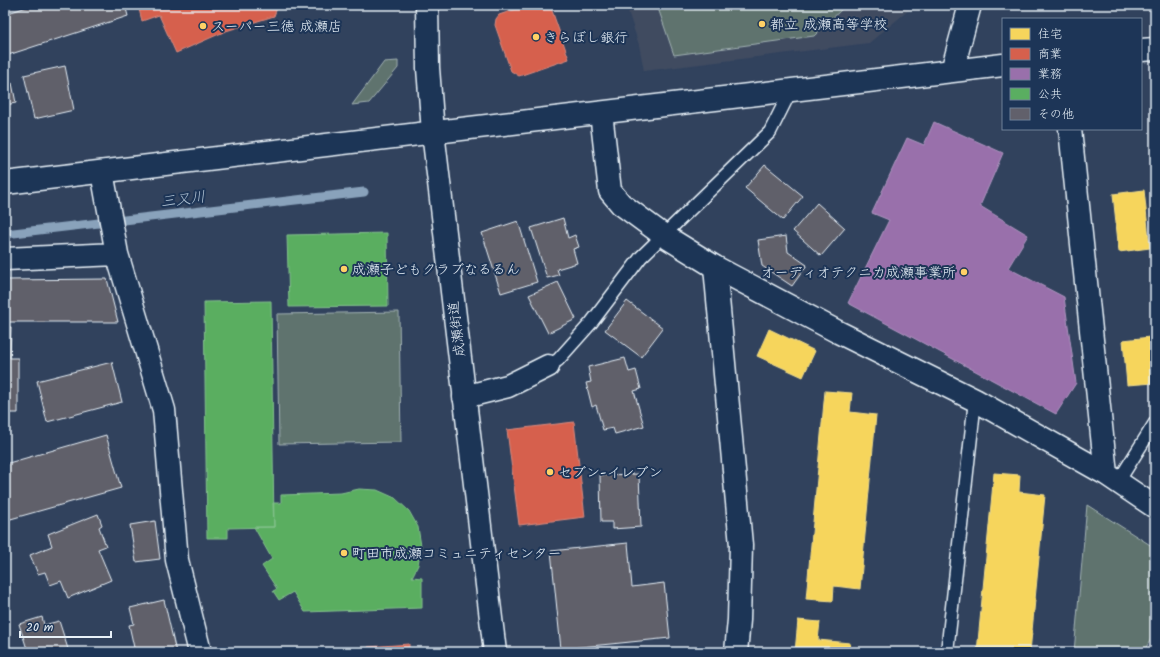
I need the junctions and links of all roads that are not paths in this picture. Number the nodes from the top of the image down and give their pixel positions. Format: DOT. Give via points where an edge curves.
graph roads {
  1 [pos="427,5"];
  2 [pos="970,5"];
  3 [pos="1155,49"];
  4 [pos="1142,50"];
  5 [pos="1002,65"];
  6 [pos="952,71"];
  7 [pos="791,90"];
  8 [pos="601,112"];
  9 [pos="1070,130"];
  10 [pos="433,132"];
  11 [pos="102,172"];
  12 [pos="5,183"];
  13 [pos="663,235"];
  14 [pos="116,248"];
  15 [pos="5,259"];
  16 [pos="715,267"];
  17 [pos="548,366"];
  18 [pos="464,397"];
  19 [pos="975,400"];
  20 [pos="1155,424"];
  21 [pos="1112,478"];
  22 [pos="1155,507"];
  23 [pos="200,652"];
  24 [pos="496,652"];
  25 [pos="736,652"];
  26 [pos="947,652"];
  1 -- 10 [label="street, 成瀬街道"];
  2 -- 6 [label="street"];
  3 -- 4 [label="street"];
  5 -- 6 [label="street"];
  6 -- 7 [label="street"];
  7 -- 8 [label="street"];
  7 -- 13 [label="lane" via="770,132"];
  8 -- 10 [label="street"];
  8 -- 13 [label="street" via="610,191 621,204"];
  9 -- 21 [label="street"];
  10 -- 11 [label="street"];
  10 -- 18 [label="street, 成瀬街道"];
  11 -- 12 [label="street"];
  11 -- 14 [label="street"];
  13 -- 16 [label="street"];
  13 -- 17 [label="lane" via="641,257 591,324 558,360"];
  14 -- 15 [label="street"];
  14 -- 23 [label="street" via="164,410 177,560"];
  16 -- 19 [label="street"];
  16 -- 25 [label="street" via="741,545"];
  17 -- 18 [label="street" via="508,386"];
  18 -- 24 [label="street, 成瀬街道"];
  19 -- 21 [label="street"];
  19 -- 26 [label="lane"];
  20 -- 21 [label="lane"];
  21 -- 22 [label="street"];
}
